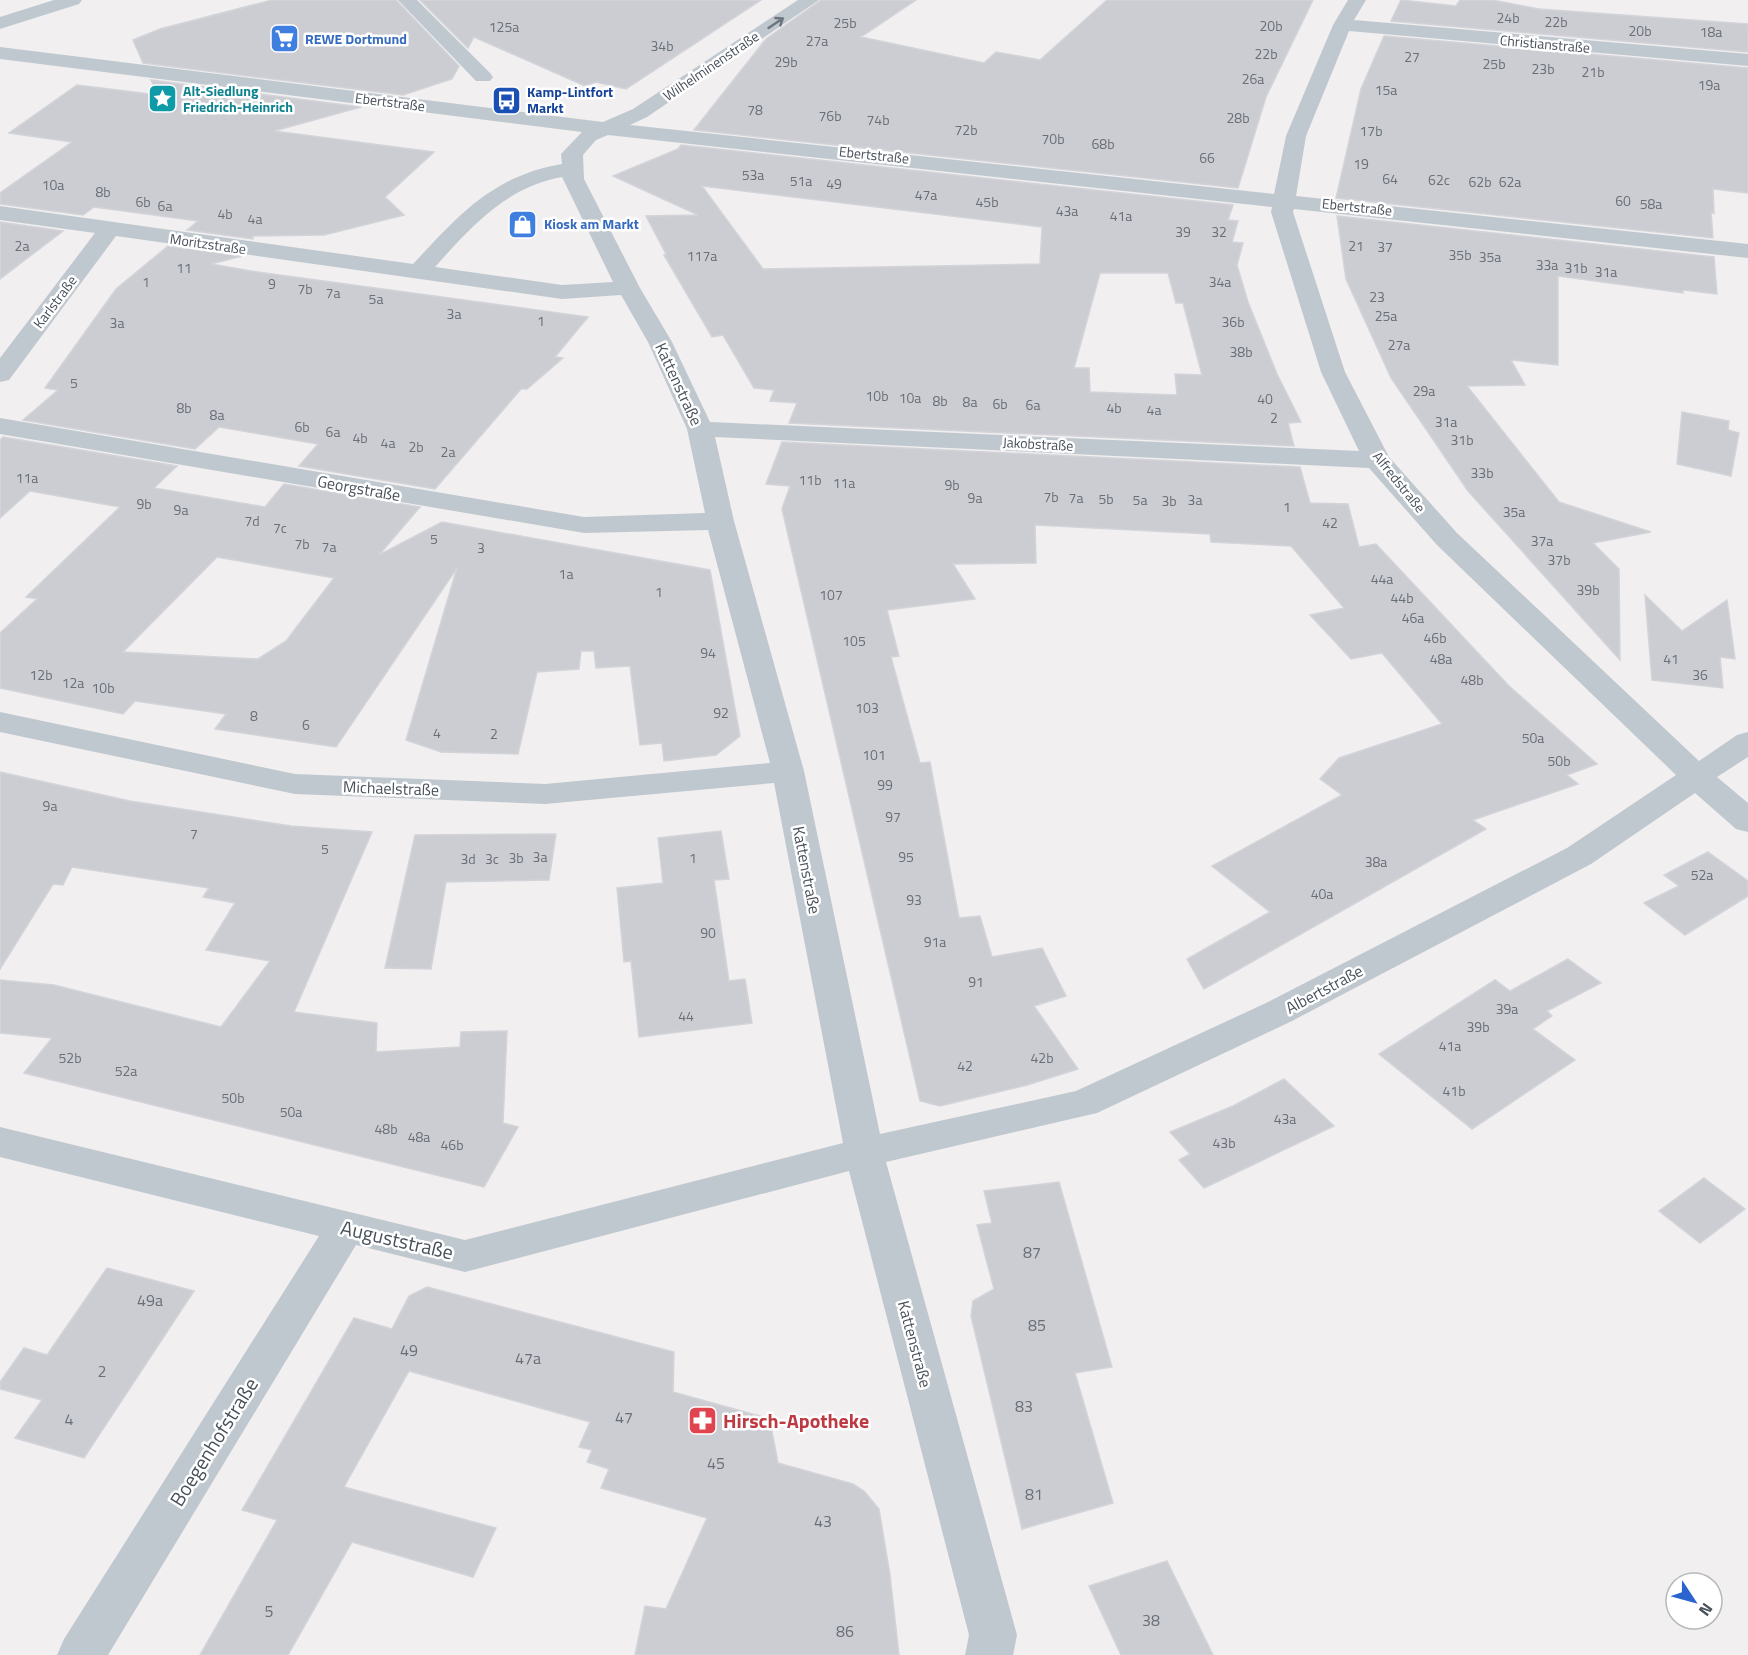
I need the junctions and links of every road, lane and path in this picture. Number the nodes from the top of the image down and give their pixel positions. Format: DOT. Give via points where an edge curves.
graph roads {
  1 [pos="73,0"];
  2 [pos="407,0"];
  3 [pos="810,0"];
  4 [pos="1357,0"];
  5 [pos="0,23"];
  6 [pos="1342,25"];
  7 [pos="0,53"];
  8 [pos="1748,60"];
  9 [pos="483,77"];
  10 [pos="610,129"];
  11 [pos="573,169"];
  12 [pos="1283,199"];
  13 [pos="0,213"];
  14 [pos="109,230"];
  15 [pos="1748,250"];
  16 [pos="417,273"];
  17 [pos="628,288"];
  18 [pos="0,375"];
  19 [pos="0,426"];
  20 [pos="700,429"];
  21 [pos="1377,460"];
  22 [pos="720,521"];
  23 [pos="0,722"];
  24 [pos="1748,742"];
  25 [pos="788,771"];
  26 [pos="1696,776"];
  27 [pos="1748,821"];
  28 [pos="0,1142"];
  29 [pos="864,1152"];
  30 [pos="346,1228"];
  31 [pos="81,1655"];
  32 [pos="989,1655"];
  1 -- 5 [label="street"];
  2 -- 9 [label="street"];
  10 -- 3 [label="street, Wilhelminenstraße, one-way"];
  4 -- 6 [label="street, Alfredstraße"];
  6 -- 8 [label="street, Christianstraße"];
  6 -- 12 [label="street, Alfredstraße" via="1296,136"];
  7 -- 10 [label="street, Ebertstraße"];
  10 -- 11 [label="street" via="589,136 572,154"];
  10 -- 12 [label="street, Ebertstraße"];
  11 -- 16 [label="street" via="544,172 515,183 484,203"];
  11 -- 17 [label="street, Kattenstraße" via="573,179"];
  12 -- 15 [label="street, Ebertstraße"];
  12 -- 21 [label="street, Alfredstraße" via="1282,212 1333,372"];
  13 -- 14 [label="street, Moritzstraße"];
  14 -- 16 [label="street, Moritzstraße"];
  14 -- 18 [label="street, Karlstraße"];
  16 -- 17 [label="street, Moritzstraße" via="562,292"];
  17 -- 20 [label="street, Kattenstraße" via="660,342"];
  19 -- 22 [label="street, Georgstraße" via="584,525"];
  20 -- 21 [label="street, Jakobstraße"];
  20 -- 22 [label="street, Kattenstraße"];
  21 -- 26 [label="street, Alfredstraße" via="1447,539"];
  22 -- 25 [label="street, Kattenstraße"];
  23 -- 25 [label="street, Michaelstraße" via="295,784 545,794"];
  24 -- 26 [label="street, Albertstraße"];
  25 -- 29 [label="street, Kattenstraße"];
  26 -- 27 [label="street, Alfredstraße"];
  26 -- 29 [label="street, Albertstraße" via="1579,856 1279,1012 1084,1103"];
  28 -- 30 [label="street, Auguststraße"];
  29 -- 30 [label="street, Auguststraße" via="465,1256"];
  29 -- 32 [label="street, Kattenstraße" via="993,1635"];
  30 -- 31 [label="street, Boegenhofstraße"];
}
